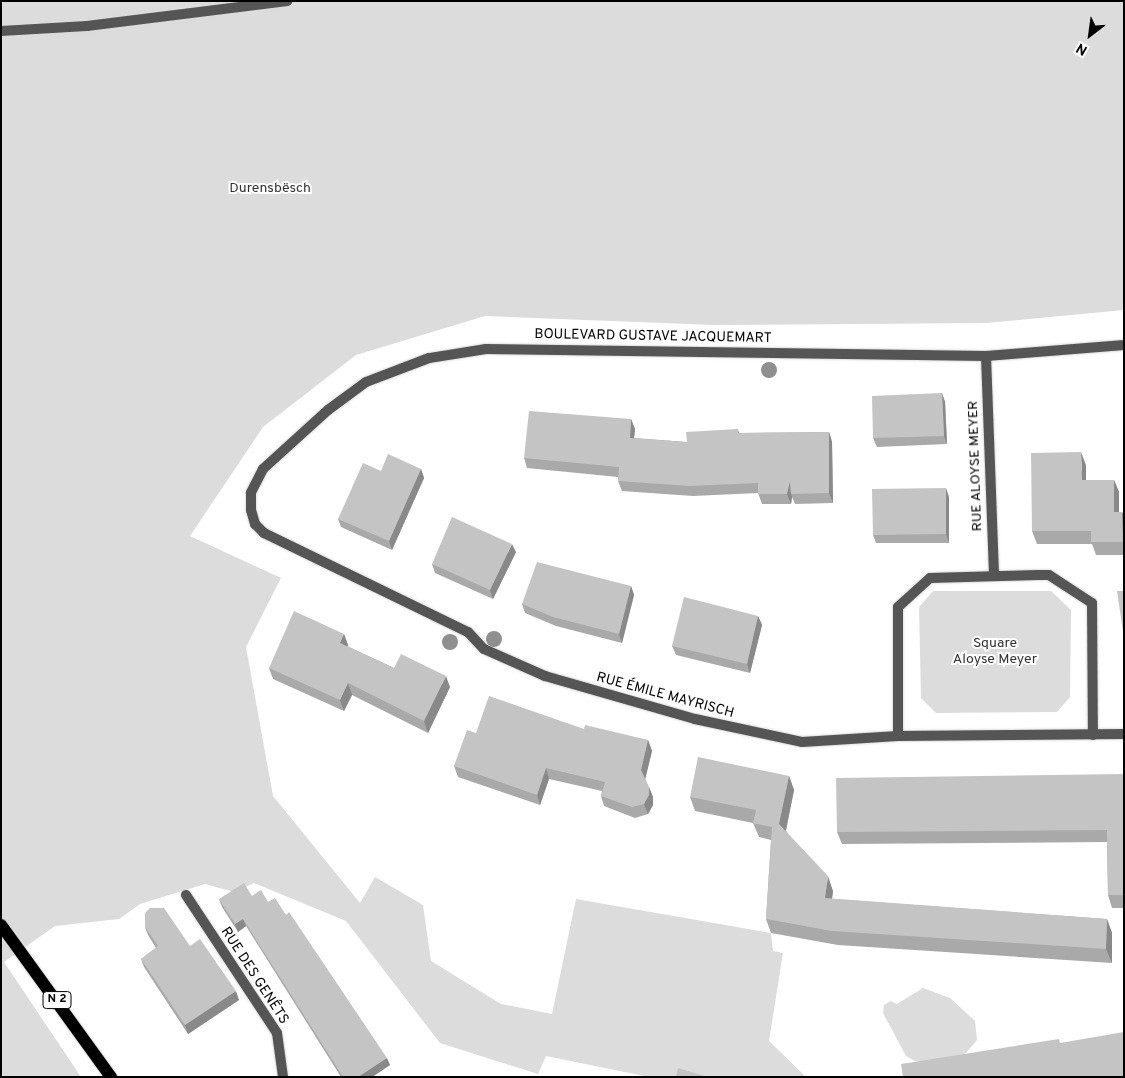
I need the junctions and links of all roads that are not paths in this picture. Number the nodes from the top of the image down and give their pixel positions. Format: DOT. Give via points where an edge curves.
graph roads {
  1 [pos="288,1"];
  2 [pos="1,31"];
  3 [pos="1124,345"];
  4 [pos="986,356"];
  5 [pos="251,510"];
  6 [pos="994,576"];
  7 [pos="1094,734"];
  8 [pos="1124,734"];
  9 [pos="898,736"];
  10 [pos="186,895"];
  11 [pos="1,925"];
  12 [pos="111,1077"];
  13 [pos="283,1077"];
  1 -- 2 [label="street" via="87,26"];
  3 -- 4 [label="street, BOULEVARD GUSTAVE JACQUEMART"];
  4 -- 5 [label="street, BOULEVARD GUSTAVE JACQUEMART" via="486,349 428,358 366,382 320,416 263,469 251,493"];
  4 -- 6 [label="street, RUE ALOYSE MEYER"];
  5 -- 9 [label="street, RUE ÉMILE MAYRISCH" via="255,524 264,533 290,548 468,632 484,649 545,676 695,719 802,742"];
  6 -- 7 [label="street" via="1049,575 1092,603"];
  6 -- 9 [label="street" via="930,578 898,607"];
  7 -- 8 [label="street, RUE ÉMILE MAYRISCH"];
  7 -- 9 [label="street, RUE ÉMILE MAYRISCH"];
  10 -- 13 [label="street, RUE DES GENÊTS" via="277,1033"];
  11 -- 12 [label="main road, N 2"];
}
